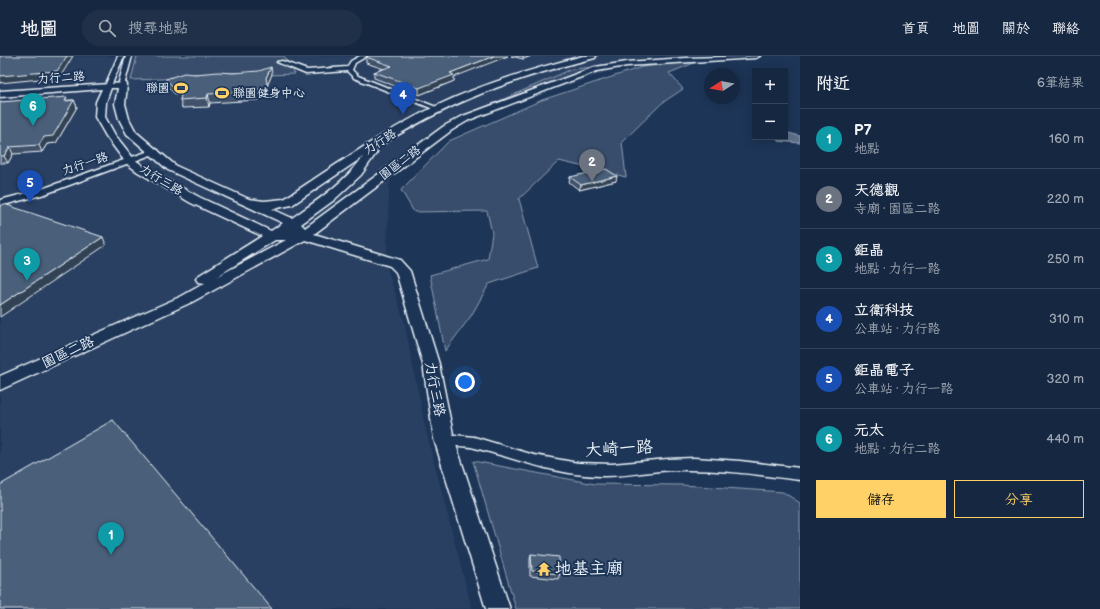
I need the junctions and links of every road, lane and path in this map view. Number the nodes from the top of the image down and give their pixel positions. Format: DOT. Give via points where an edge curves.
graph roads {
  1 [pos="121,56"];
  2 [pos="129,56"];
  3 [pos="364,56"];
  4 [pos="592,56"];
  5 [pos="756,56"];
  6 [pos="685,60"];
  7 [pos="280,62"];
  8 [pos="621,64"];
  9 [pos="549,67"];
  10 [pos="570,67"];
  11 [pos="349,69"];
  12 [pos="536,81"];
  13 [pos="523,87"];
  14 [pos="123,88"];
  15 [pos="106,90"];
  16 [pos="0,94"];
  17 [pos="0,100"];
  18 [pos="438,108"];
  19 [pos="421,117"];
  20 [pos="448,128"];
  21 [pos="378,144"];
  22 [pos="155,152"];
  23 [pos="130,160"];
  24 [pos="241,200"];
  25 [pos="0,203"];
  26 [pos="298,229"];
  27 [pos="272,236"];
  28 [pos="135,321"];
  29 [pos="0,383"];
  30 [pos="444,438"];
  31 [pos="800,474"];
  32 [pos="498,609"];
  1 -- 15 [label="street, 力行三路"];
  2 -- 14 [label="street, 力行三路" via="122,82"];
  3 -- 11 [label="street" via="353,62"];
  4 -- 9 [label="street, 力行路"];
  5 -- 6 [label="street, 園區二路"];
  6 -- 8 [label="street, 園區二路"];
  6 -- 20 [label="street, 園區二路" via="594,69 466,118"];
  7 -- 11 [label="street" via="306,72"];
  8 -- 10 [label="street, 園區二路"];
  8 -- 10 [label="street" via="607,58"];
  9 -- 10 [label="street, 園區二路"];
  9 -- 18 [label="street, 力行路" via="499,83"];
  10 -- 12 [label="street"];
  11 -- 18 [label="street" via="356,77"];
  13 -- 20 [label="street" via="470,112"];
  14 -- 15 [label="street, 力行二路"];
  14 -- 22 [label="street, 力行三路" via="120,104 124,119 132,134"];
  15 -- 16 [label="street, 力行二路"];
  15 -- 17 [label="street, 力行二路"];
  15 -- 23 [label="street, 力行三路" via="100,117"];
  18 -- 19 [label="street, 力行路"];
  19 -- 20 [label="street"];
  19 -- 21 [label="street, 力行路"];
  20 -- 26 [label="street, 園區二路"];
  21 -- 24 [label="street, 力行路" via="288,202 260,206"];
  21 -- 26 [label="street, 園區二路" via="352,178"];
  22 -- 23 [label="street, 力行一路"];
  22 -- 24 [label="street, 力行三路" via="172,168"];
  23 -- 25 [label="street, 力行一路" via="42,192"];
  23 -- 27 [label="street, 力行三路" via="142,170 196,200"];
  24 -- 26 [label="street, 力行三路"];
  26 -- 27 [label="street, 園區二路"];
  26 -- 28 [label="street, 園區二路" via="187,299"];
  26 -- 30 [label="street, 力行三路" via="395,263 403,270 431,364"];
  27 -- 28 [label="street, 園區二路"];
  28 -- 29 [label="street, 園區二路"];
  30 -- 31 [label="street, 大崎一路" via="465,439 534,460 590,470 686,464 733,466"];
  30 -- 32 [label="street, 力行三路"];
}
